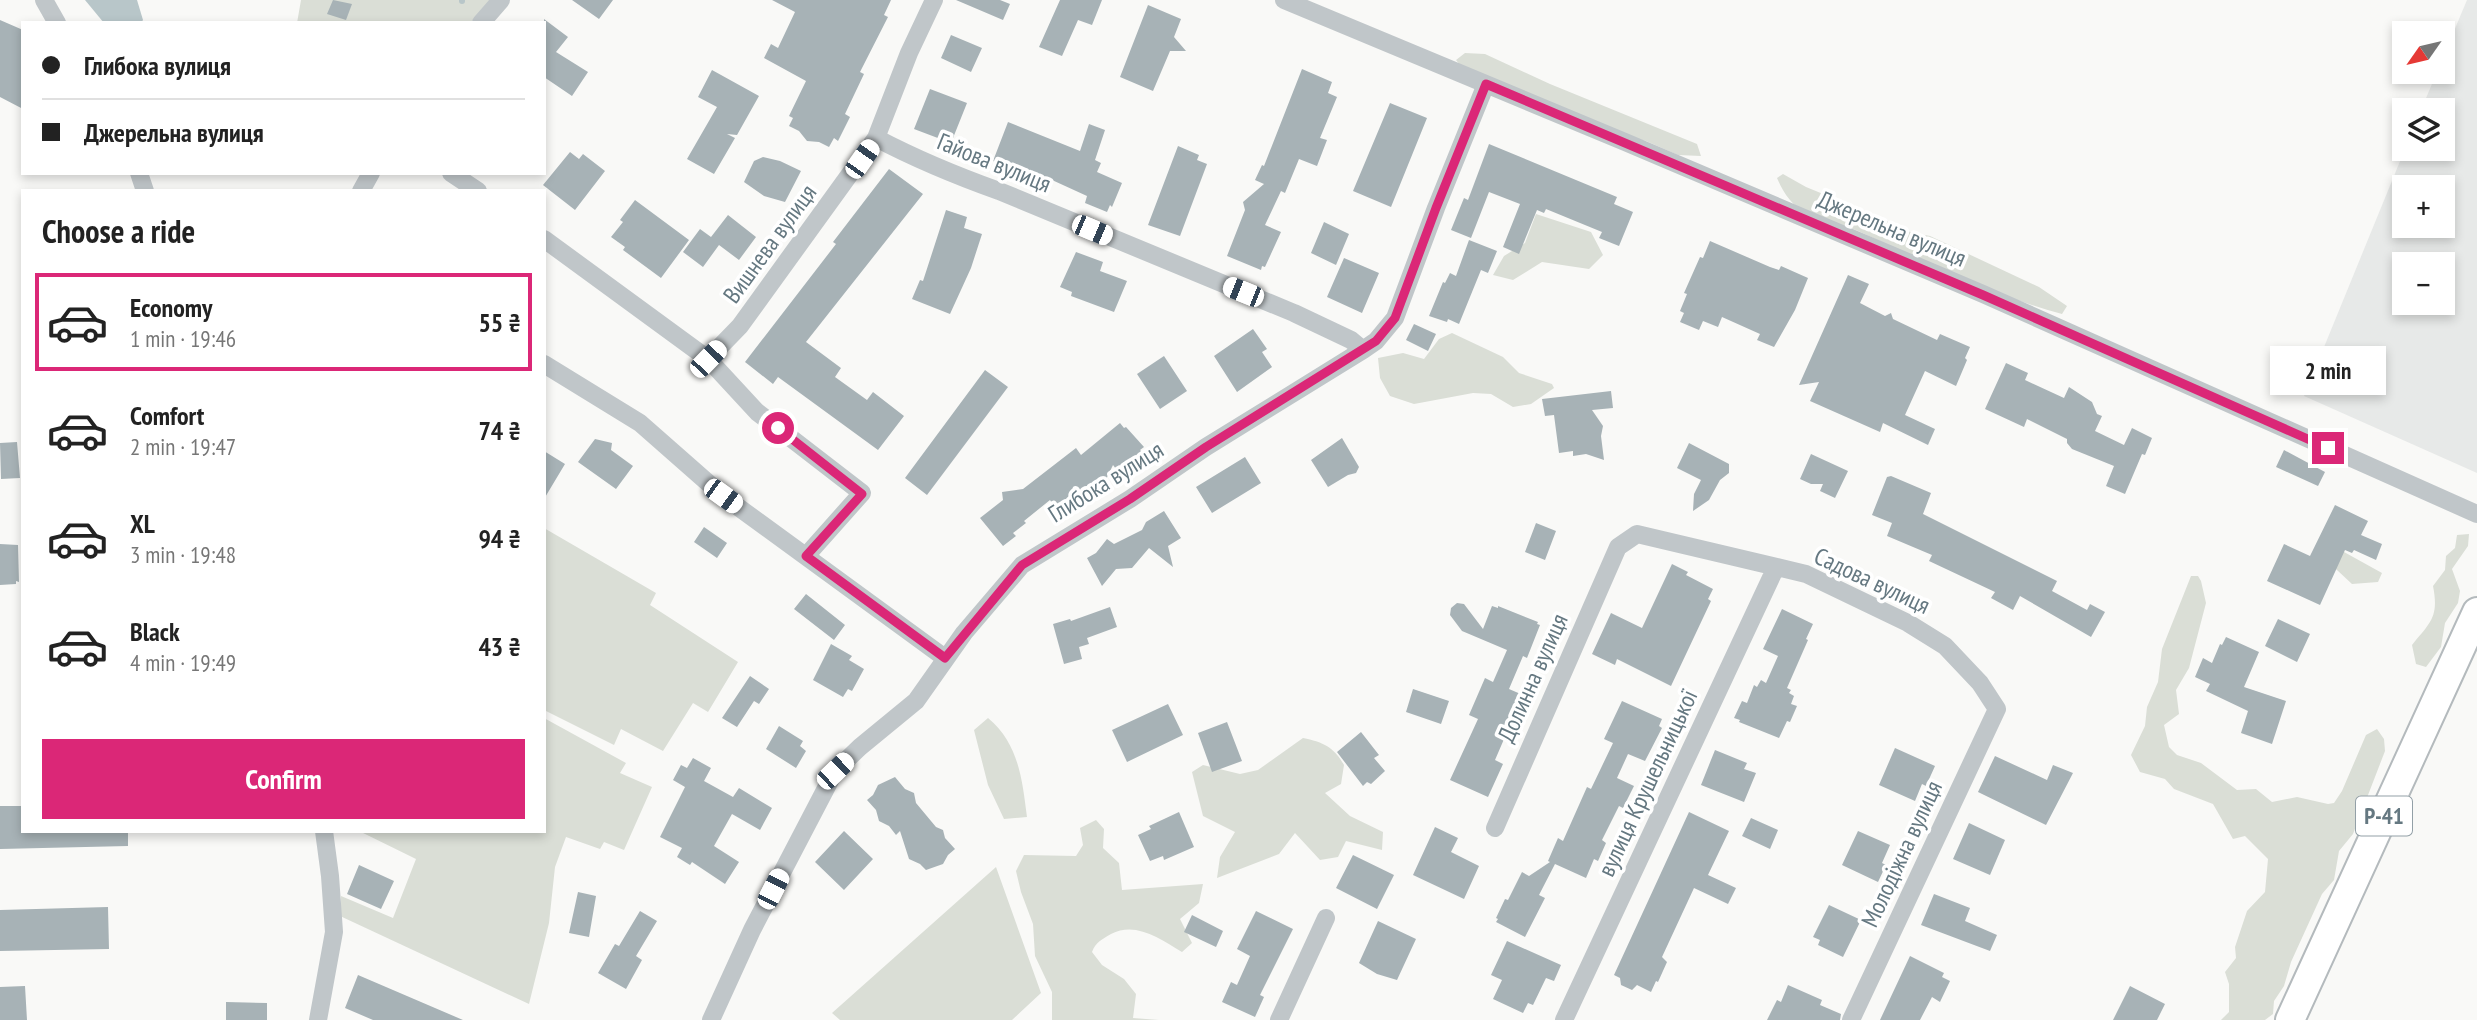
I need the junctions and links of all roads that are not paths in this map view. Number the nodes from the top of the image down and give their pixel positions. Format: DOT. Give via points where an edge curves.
graph roads {
  1 [pos="44,0"];
  2 [pos="501,0"];
  3 [pos="934,0"];
  4 [pos="1284,0"];
  5 [pos="56,21"];
  6 [pos="483,21"];
  7 [pos="1486,84"];
  8 [pos="876,138"];
  9 [pos="454,175"];
  10 [pos="475,189"];
  11 [pos="546,240"];
  12 [pos="1363,350"];
  13 [pos="708,359"];
  14 [pos="546,365"];
  15 [pos="2477,514"];
  16 [pos="1618,547"];
  17 [pos="806,556"];
  18 [pos="1776,567"];
  19 [pos="2477,612"];
  20 [pos="945,658"];
  21 [pos="1997,709"];
  22 [pos="1494,828"];
  23 [pos="324,833"];
  24 [pos="1326,918"];
  25 [pos="318,1020"];
  26 [pos="711,1020"];
  27 [pos="1279,1020"];
  28 [pos="1564,1020"];
  29 [pos="1851,1020"];
  30 [pos="2290,1020"];
  1 -- 5 [label="street"];
  2 -- 6 [label="street"];
  3 -- 8 [label="street, Вишнева вулиця"];
  4 -- 7 [label="street, Джерельна вулиця"];
  7 -- 12 [label="street, Глибока вулиця" via="1395,318"];
  7 -- 15 [label="street, Джерельна вулиця" via="1971,289"];
  8 -- 12 [label="street, Гайова вулиця" via="962,178 1294,313"];
  8 -- 13 [label="street, Вишнева вулиця" via="740,326"];
  9 -- 10 [label="street"];
  11 -- 13 [label="street"];
  12 -- 20 [label="street, Глибока вулиця" via="1022,565"];
  13 -- 17 [label="street" via="757,412 862,494"];
  14 -- 17 [label="street" via="640,423 723,496"];
  16 -- 18 [label="street, Садова вулиця" via="1637,534"];
  16 -- 22 [label="street, Долинна вулиця"];
  17 -- 20 [label="street"];
  18 -- 21 [label="street, Садова вулиця" via="1806,574 1945,646"];
  18 -- 28 [label="street, вулиця Крушельницької"];
  19 -- 30 [label="main road, Р-41"];
  20 -- 26 [label="street, Глибока вулиця" via="916,701 835,771"];
  21 -- 29 [label="street, Молодіжна вулиця"];
  23 -- 25 [label="street" via="334,932"];
  24 -- 27 [label="street"];
}
